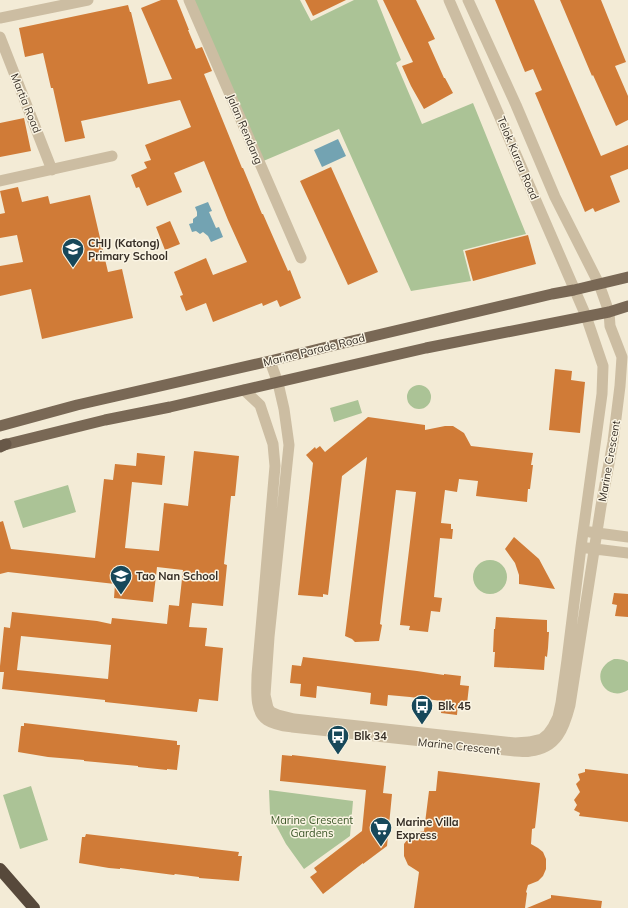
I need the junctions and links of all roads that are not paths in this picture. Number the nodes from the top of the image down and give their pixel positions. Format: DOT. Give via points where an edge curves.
graph roads {
  1 [pos="88,0"];
  2 [pos="189,0"];
  3 [pos="449,0"];
  4 [pos="468,0"];
  5 [pos="0,18"];
  6 [pos="0,37"];
  7 [pos="112,156"];
  8 [pos="52,170"];
  9 [pos="0,181"];
  10 [pos="301,258"];
  11 [pos="628,276"];
  12 [pos="599,284"];
  13 [pos="574,290"];
  14 [pos="628,306"];
  15 [pos="609,312"];
  16 [pos="586,316"];
  17 [pos="270,361"];
  18 [pos="278,383"];
  19 [pos="244,390"];
  20 [pos="0,426"];
  21 [pos="2,446"];
  22 [pos="583,532"];
  23 [pos="597,533"];
  24 [pos="628,537"];
  25 [pos="581,547"];
  26 [pos="594,549"];
  27 [pos="628,553"];
  28 [pos="0,869"];
  29 [pos="34,908"];
  1 -- 5 [label="street"];
  2 -- 10 [label="street, Jalan Rendang"];
  3 -- 13 [label="street, Telok Kurau Road"];
  4 -- 12 [label="street, Telok Kurau Road" via="555,197"];
  6 -- 8 [label="street, Martia Road"];
  7 -- 8 [label="street"];
  8 -- 9 [label="street"];
  11 -- 12 [label="main road, Marine Parade Road"];
  12 -- 13 [label="main road, Marine Parade Road"];
  12 -- 15 [label="street, Telok Kurau Road"];
  13 -- 16 [label="street, Telok Kurau Road"];
  13 -- 17 [label="main road, Marine Parade Road"];
  14 -- 15 [label="main road, Marine Parade Road"];
  15 -- 16 [label="main road, Marine Parade Road"];
  15 -- 23 [label="street, Marine Crescent" via="610,326 622,357 613,442"];
  16 -- 18 [label="main road, Marine Parade Road" via="426,348"];
  16 -- 22 [label="street, Marine Crescent" via="603,366 599,417"];
  17 -- 18 [label="street, Marine Crescent"];
  17 -- 20 [label="main road, Marine Parade Road" via="78,405"];
  18 -- 19 [label="main road, Marine Parade Road"];
  18 -- 25 [label="street, Marine Crescent" via="289,445 266,668 265,695 271,712 294,719 515,743 542,739 554,727 561,703"];
  19 -- 21 [label="main road, Marine Parade Road" via="105,420"];
  19 -- 26 [label="street, Marine Crescent" via="260,405 273,444 275,466 257,689 260,711 266,720 292,728 515,751 531,751 546,747 561,731 568,713"];
  22 -- 23 [label="street"];
  22 -- 25 [label="street, Marine Crescent"];
  23 -- 24 [label="street"];
  23 -- 26 [label="street, Marine Crescent"];
  25 -- 26 [label="street"];
  26 -- 27 [label="street"];
  28 -- 29 [label="highway"];
}
